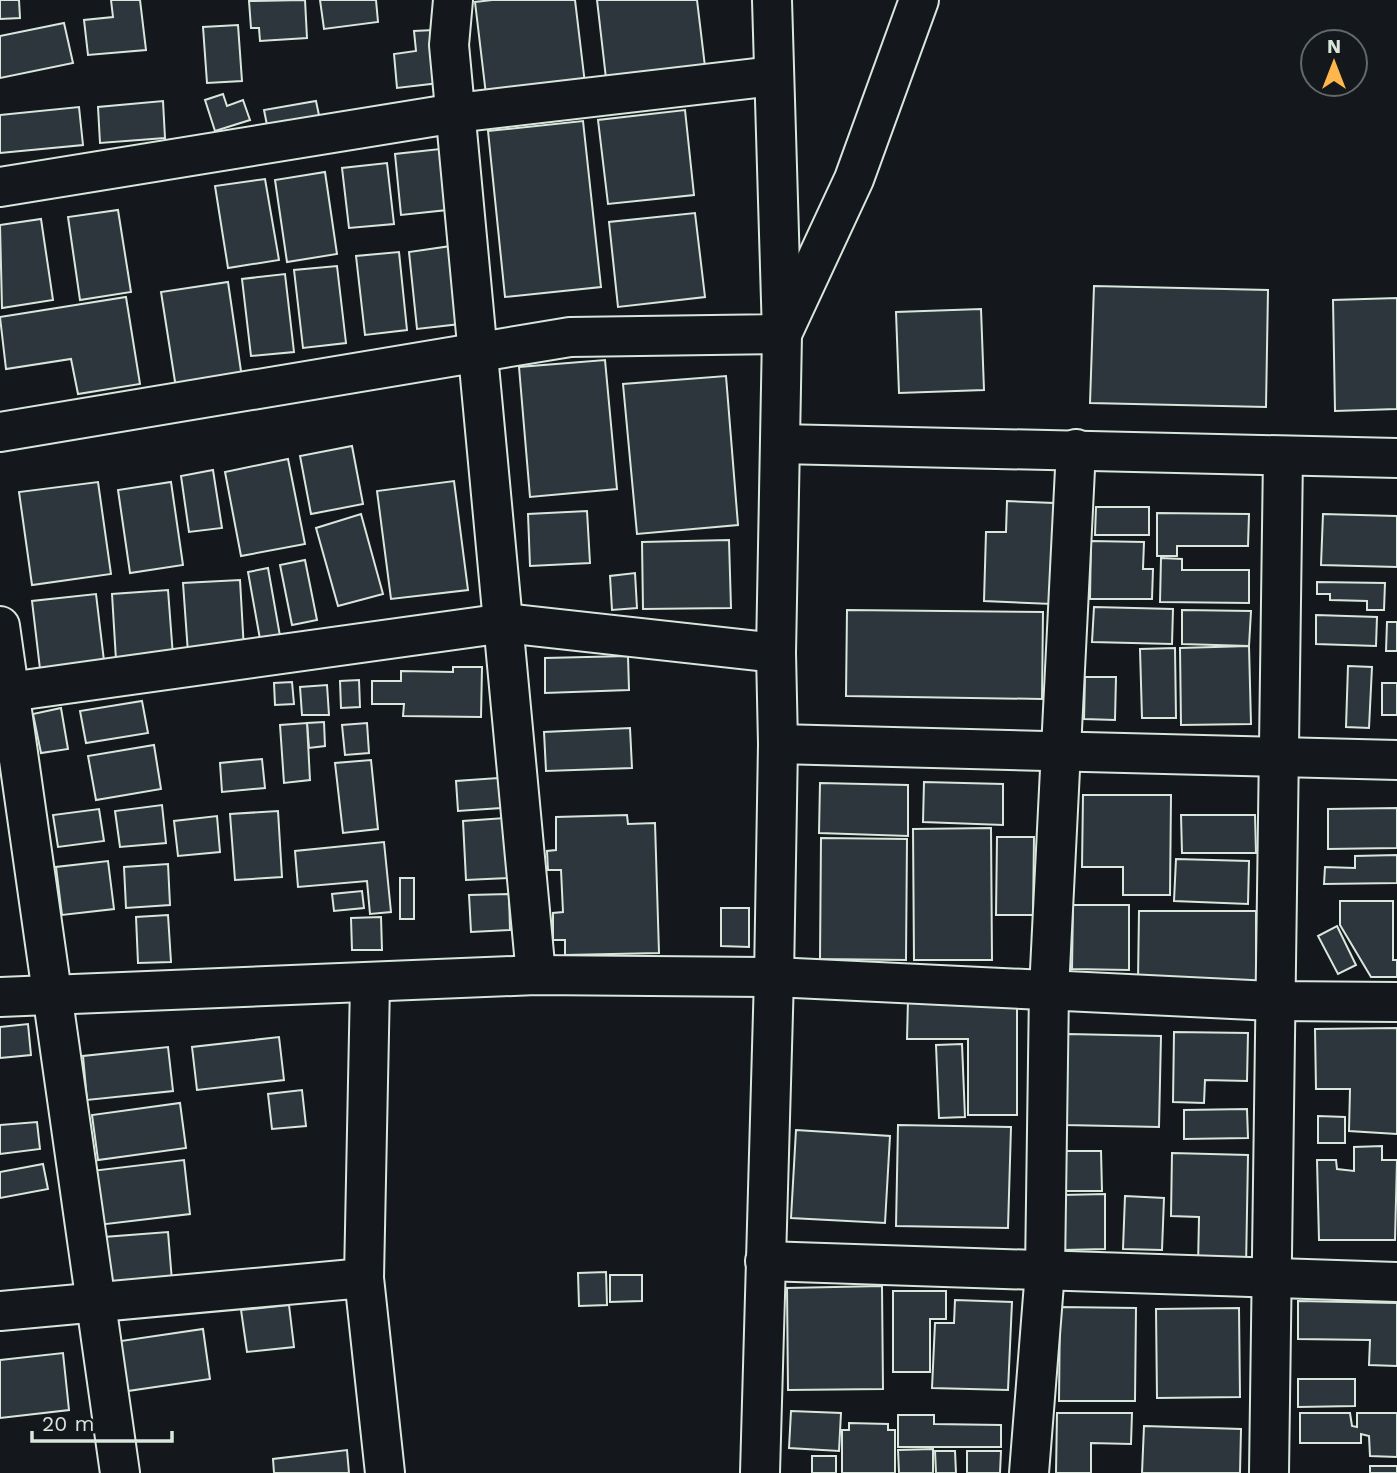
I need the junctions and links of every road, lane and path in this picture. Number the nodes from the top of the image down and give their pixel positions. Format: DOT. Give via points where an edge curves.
graph roads {
  1 [pos="453,0"];
  2 [pos="772,0"];
  3 [pos="919,0"];
  4 [pos="774,76"];
  5 [pos="456,113"];
  6 [pos="0,187"];
  7 [pos="782,334"];
  8 [pos="479,352"];
  9 [pos="0,432"];
  10 [pos="780,444"];
  11 [pos="1076,449"];
  12 [pos="1283,456"];
  13 [pos="1397,458"];
  14 [pos="505,623"];
  15 [pos="0,626"];
  16 [pos="776,653"];
  17 [pos="9,692"];
  18 [pos="778,744"];
  19 [pos="1062,751"];
  20 [pos="1279,757"];
  21 [pos="1397,760"];
  22 [pos="536,975"];
  23 [pos="774,977"];
  24 [pos="370,984"];
  25 [pos="1049,990"];
  26 [pos="52,996"];
  27 [pos="0,998"];
  28 [pos="1274,1002"];
  29 [pos="1397,1002"];
  30 [pos="765,1261"];
  31 [pos="1045,1271"];
  32 [pos="364,1278"];
  33 [pos="1272,1278"];
  34 [pos="1397,1282"];
  35 [pos="96,1300"];
  36 [pos="0,1311"];
  37 [pos="120,1473"];
  38 [pos="385,1473"];
  39 [pos="760,1473"];
  40 [pos="1029,1473"];
  41 [pos="1269,1473"];
  1 -- 5 [label="street" via="449,45"];
  2 -- 4 [label="street"];
  3 -- 7 [label="street" via="854,179"];
  4 -- 5 [label="street"];
  4 -- 7 [label="street"];
  5 -- 6 [label="street"];
  5 -- 8 [label="street"];
  7 -- 8 [label="street" via="570,337"];
  7 -- 10 [label="street"];
  8 -- 9 [label="street"];
  8 -- 14 [label="street"];
  10 -- 11 [label="street"];
  10 -- 16 [label="street"];
  11 -- 12 [label="street"];
  11 -- 19 [label="street"];
  12 -- 13 [label="street"];
  12 -- 20 [label="street"];
  14 -- 16 [label="street"];
  14 -- 17 [label="street"];
  14 -- 22 [label="street"];
  15 -- 17 [label="street"];
  16 -- 18 [label="street"];
  17 -- 26 [label="street"];
  18 -- 19 [label="street"];
  18 -- 23 [label="street"];
  19 -- 20 [label="street"];
  19 -- 25 [label="street"];
  20 -- 21 [label="street"];
  20 -- 28 [label="street"];
  22 -- 23 [label="street"];
  22 -- 24 [label="street"];
  23 -- 25 [label="street"];
  23 -- 30 [label="street"];
  24 -- 26 [label="street"];
  24 -- 32 [label="street"];
  25 -- 28 [label="street"];
  25 -- 31 [label="street"];
  26 -- 27 [label="street"];
  26 -- 35 [label="street"];
  28 -- 29 [label="street"];
  28 -- 33 [label="street"];
  30 -- 31 [label="street"];
  30 -- 39 [label="street"];
  31 -- 33 [label="street"];
  31 -- 40 [label="street"];
  32 -- 35 [label="street"];
  32 -- 38 [label="street"];
  33 -- 34 [label="street"];
  33 -- 41 [label="street"];
  35 -- 36 [label="street"];
  35 -- 37 [label="street"];
}
